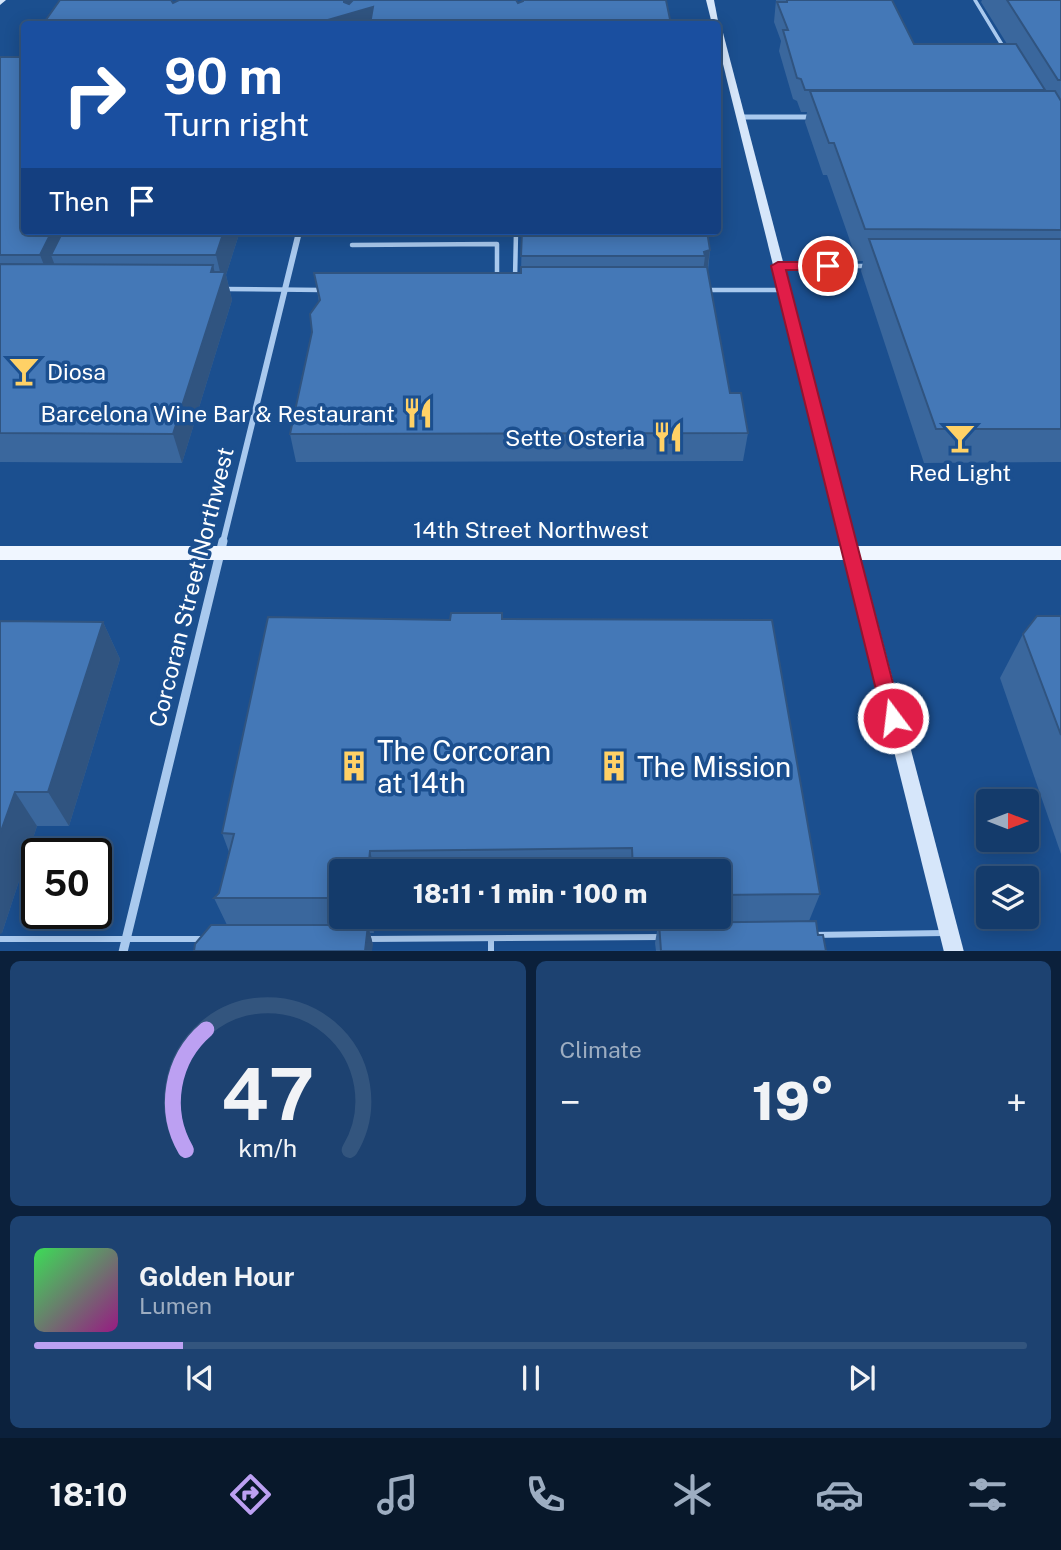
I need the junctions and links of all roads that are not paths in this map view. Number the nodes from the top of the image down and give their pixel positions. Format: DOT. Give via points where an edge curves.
graph roads {
  1 [pos="710,0"];
  2 [pos="975,0"];
  3 [pos="715,21"];
  4 [pos="721,43"];
  5 [pos="1010,58"];
  6 [pos="740,117"];
  7 [pos="817,117"];
  8 [pos="298,235"];
  9 [pos="516,235"];
  10 [pos="352,245"];
  11 [pos="778,266"];
  12 [pos="883,266"];
  13 [pos="211,289"];
  14 [pos="284,290"];
  15 [pos="332,290"];
  16 [pos="497,290"];
  17 [pos="515,290"];
  18 [pos="702,290"];
  19 [pos="784,290"];
  20 [pos="1061,552"];
  21 [pos="219,553"];
  22 [pos="851,553"];
  23 [pos="0,554"];
  24 [pos="949,933"];
  25 [pos="804,935"];
  26 [pos="668,936"];
  27 [pos="0,939"];
  28 [pos="216,939"];
  29 [pos="354,939"];
  30 [pos="491,939"];
  31 [pos="125,940"];
  32 [pos="122,951"];
  33 [pos="491,951"];
  34 [pos="954,951"];
  1 -- 3 [label="main road"];
  2 -- 5 [label="lane"];
  4 -- 6 [label="main road"];
  6 -- 7 [label="street"];
  6 -- 11 [label="main road"];
  8 -- 14 [label="street, Corcoran Street Northwest"];
  9 -- 17 [label="lane"];
  10 -- 16 [label="lane" via="497,244"];
  11 -- 12 [label="lane"];
  11 -- 19 [label="main road"];
  13 -- 14 [label="lane"];
  14 -- 15 [label="lane"];
  14 -- 21 [label="street, Corcoran Street Northwest"];
  18 -- 19 [label="lane"];
  19 -- 22 [label="main road"];
  20 -- 22 [label="main road, 14th Street Northwest"];
  21 -- 22 [label="main road, 14th Street Northwest"];
  21 -- 23 [label="main road, 14th Street Northwest"];
  21 -- 31 [label="street, Corcoran Street Northwest"];
  22 -- 24 [label="main road"];
  24 -- 25 [label="lane"];
  24 -- 34 [label="main road"];
  26 -- 30 [label="lane"];
  27 -- 31 [label="lane"];
  28 -- 31 [label="lane"];
  29 -- 30 [label="lane"];
  30 -- 33 [label="lane"];
  31 -- 32 [label="street, Corcoran Street Northwest"];
}
